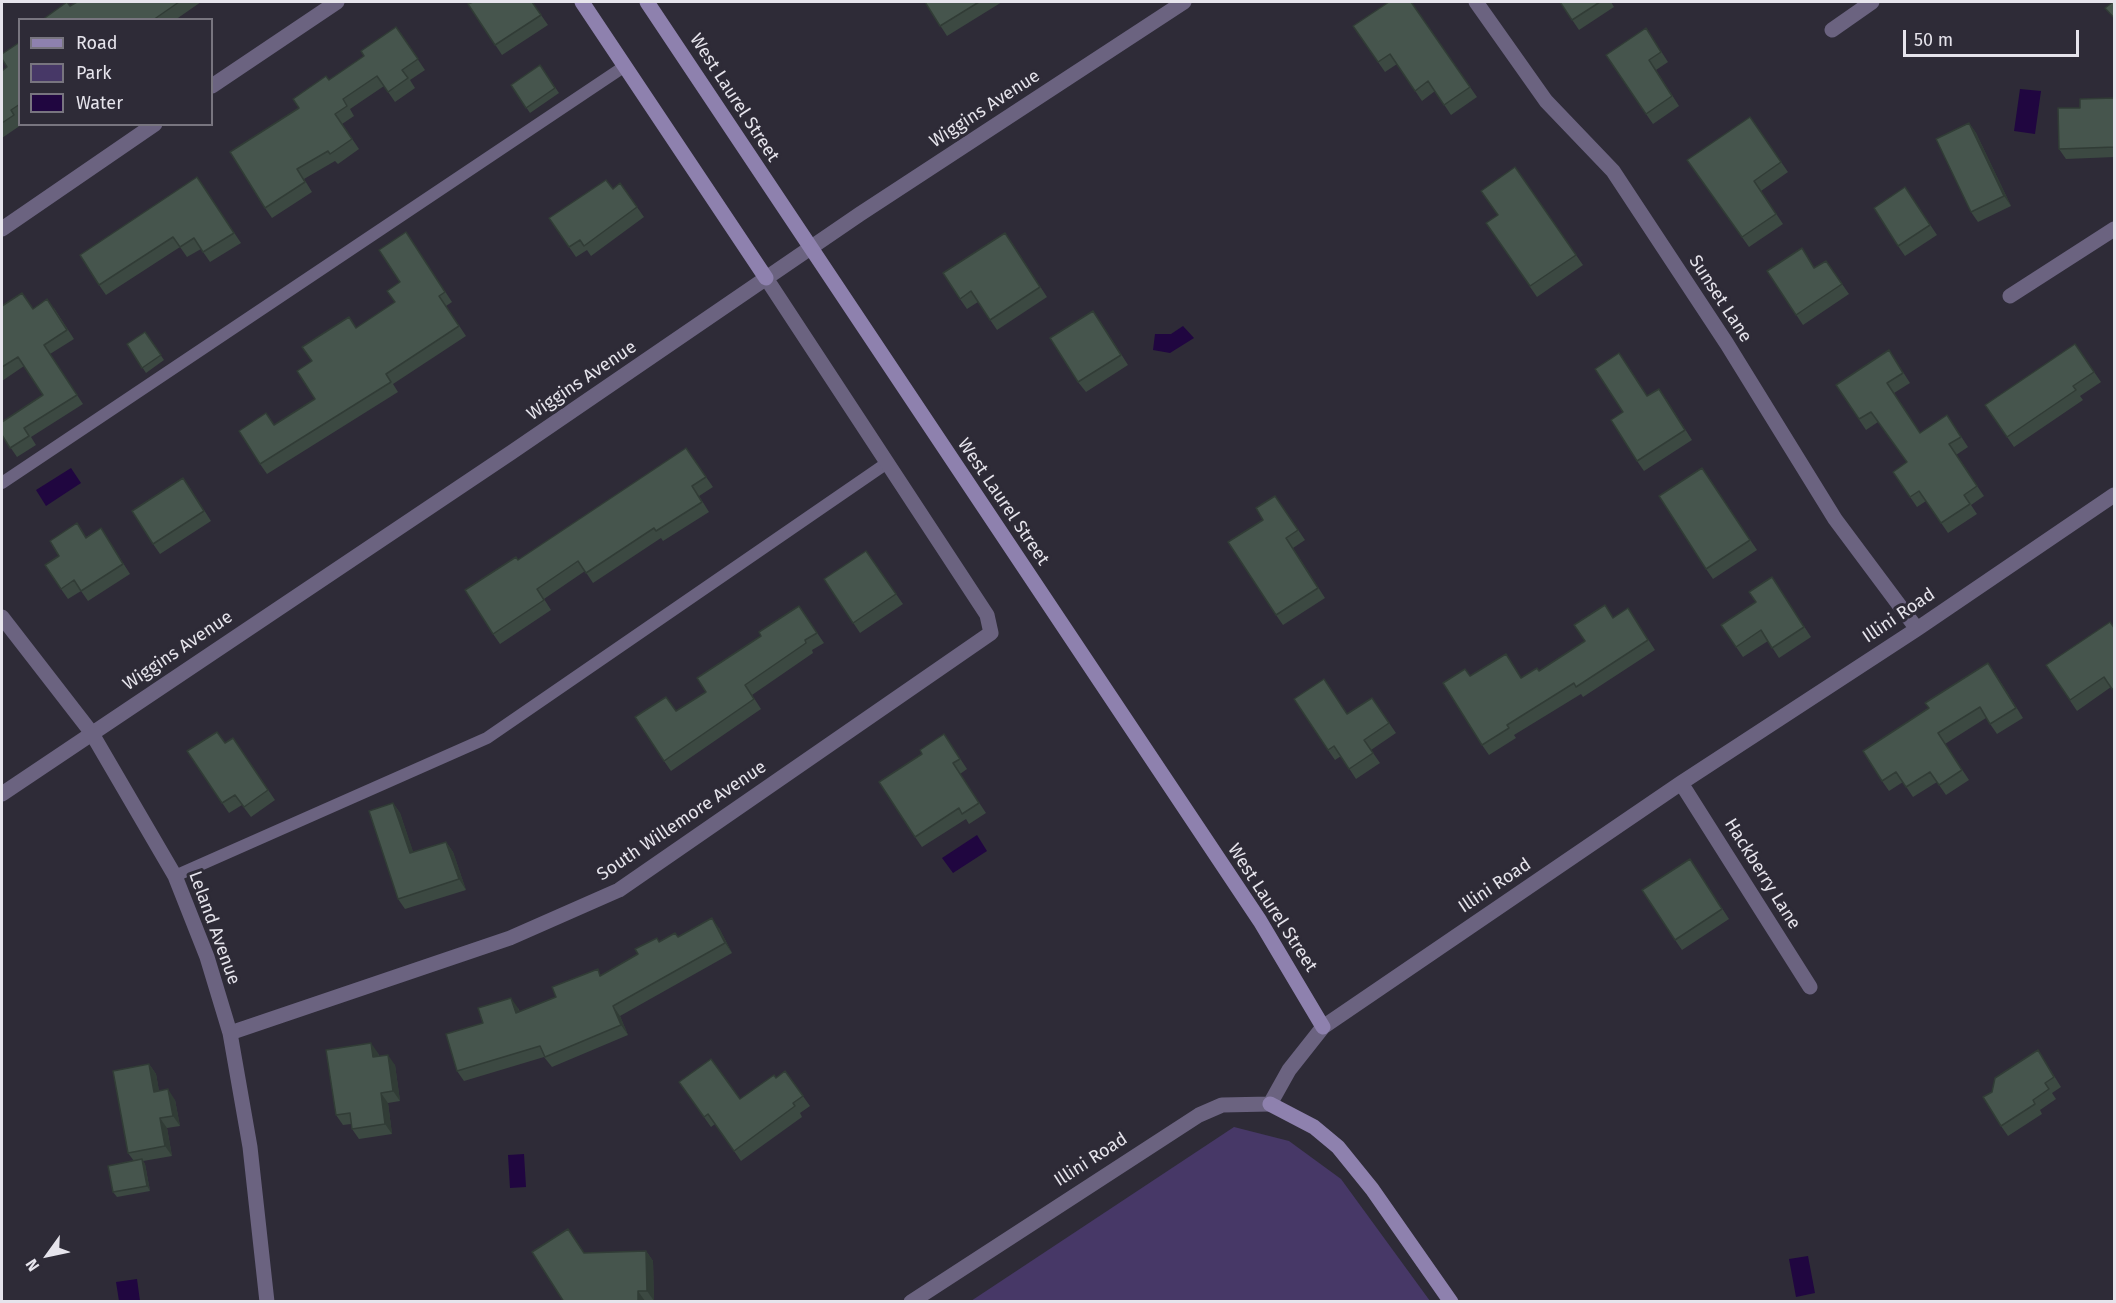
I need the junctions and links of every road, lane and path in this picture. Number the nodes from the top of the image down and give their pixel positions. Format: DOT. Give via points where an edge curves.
graph roads {
  1 [pos="336,2"];
  2 [pos="582,2"];
  3 [pos="647,2"];
  4 [pos="1184,2"];
  5 [pos="1476,2"];
  6 [pos="1872,2"];
  7 [pos="1832,30"];
  8 [pos="625,66"];
  9 [pos="213,85"];
  10 [pos="152,126"];
  11 [pos="2,229"];
  12 [pos="2115,229"];
  13 [pos="810,249"];
  14 [pos="766,278"];
  15 [pos="2010,296"];
  16 [pos="887,462"];
  17 [pos="2,483"];
  18 [pos="2115,495"];
  19 [pos="2,617"];
  20 [pos="1917,628"];
  21 [pos="91,732"];
  22 [pos="1681,783"];
  23 [pos="2,794"];
  24 [pos="175,876"];
  25 [pos="1810,987"];
  26 [pos="1323,1027"];
  27 [pos="230,1033"];
  28 [pos="1270,1104"];
  29 [pos="267,1302"];
  30 [pos="911,1302"];
  31 [pos="1451,1302"];
  1 -- 9 [label="street"];
  2 -- 8 [label="street"];
  3 -- 13 [label="street, West Laurel Street"];
  4 -- 13 [label="street, Wiggins Avenue"];
  5 -- 20 [label="street, Sunset Lane" via="1546,101 1613,171 1727,344 1835,519"];
  6 -- 7 [label="street"];
  8 -- 14 [label="street"];
  8 -- 17 [label="lane"];
  10 -- 11 [label="street"];
  12 -- 15 [label="street"];
  13 -- 14 [label="street, Wiggins Avenue"];
  13 -- 26 [label="street, West Laurel Street" via="1260,921"];
  14 -- 16 [label="street"];
  14 -- 21 [label="street, Wiggins Avenue"];
  16 -- 24 [label="lane" via="487,738"];
  16 -- 27 [label="street, South Willemore Avenue" via="987,615 991,633 619,890 510,938"];
  18 -- 20 [label="street, Illini Road"];
  19 -- 21 [label="street, Leland Avenue"];
  20 -- 22 [label="street, Illini Road"];
  21 -- 23 [label="street, Wiggins Avenue"];
  21 -- 24 [label="street, Leland Avenue"];
  22 -- 25 [label="street, Hackberry Lane"];
  22 -- 26 [label="street, Illini Road"];
  24 -- 27 [label="street, Leland Avenue" via="207,957"];
  26 -- 28 [label="street, Illini Road" via="1289,1070"];
  27 -- 29 [label="street, Leland Avenue" via="250,1147"];
  28 -- 30 [label="street, Illini Road" via="1222,1105 1199,1114"];
  28 -- 31 [label="street" via="1314,1127 1338,1148 1372,1189"];
}
